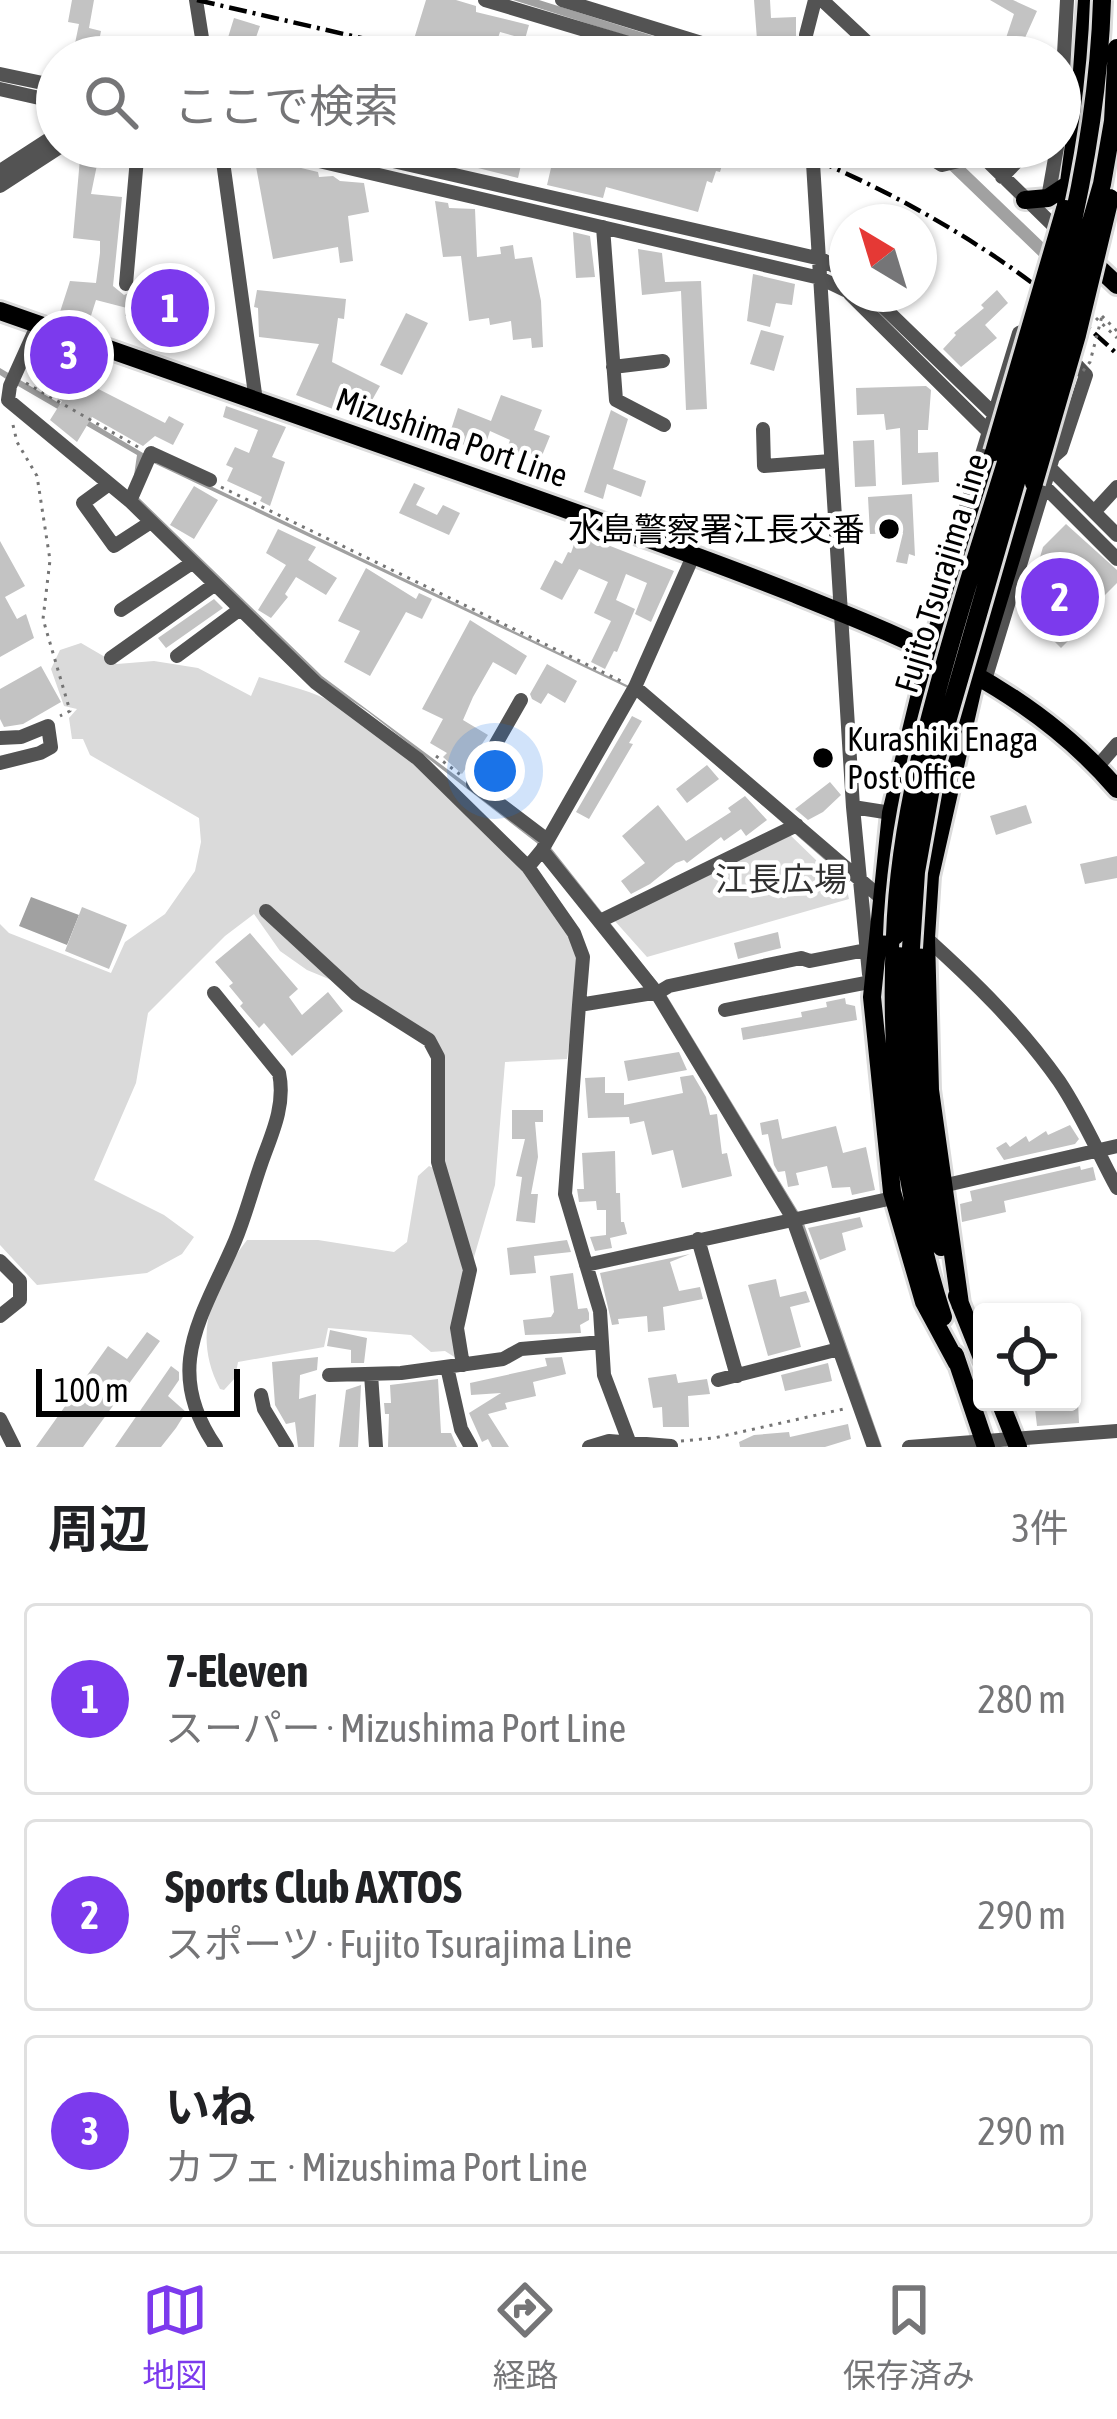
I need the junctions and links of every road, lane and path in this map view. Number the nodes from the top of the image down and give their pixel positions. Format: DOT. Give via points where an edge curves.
graph roads {
  1 [pos="196,0"];
  2 [pos="484,0"];
  3 [pos="562,0"];
  4 [pos="819,0"];
  5 [pos="1067,0"];
  6 [pos="1087,0"];
  7 [pos="1102,0"];
  8 [pos="1101,25"];
  9 [pos="202,36"];
  10 [pos="605,36"];
  11 [pos="679,36"];
  12 [pos="806,36"];
  13 [pos="859,36"];
  14 [pos="1069,36"];
  15 [pos="1117,48"];
  16 [pos="0,74"];
  17 [pos="36,82"];
  18 [pos="1081,86"];
  19 [pos="0,89"];
  20 [pos="36,97"];
  21 [pos="1113,122"];
  22 [pos="1081,135"];
  23 [pos="36,148"];
  24 [pos="36,163"];
  25 [pos="136,168"];
  26 [pos="224,168"];
  27 [pos="349,168"];
  28 [pos="424,168"];
  29 [pos="814,168"];
  30 [pos="993,168"];
  31 [pos="1011,168"];
  32 [pos="1053,168"];
  33 [pos="1069,168"];
  34 [pos="1075,168"];
  35 [pos="0,171"];
  36 [pos="1002,177"];
  37 [pos="0,186"];
  38 [pos="1066,186"];
  39 [pos="1048,198"];
  40 [pos="1025,200"];
  41 [pos="603,227"];
  42 [pos="1063,235"];
  43 [pos="1117,255"];
  44 [pos="821,259"];
  45 [pos="829,263"];
  46 [pos="820,278"];
  47 [pos="1110,278"];
  48 [pos="829,283"];
  49 [pos="126,284"];
  50 [pos="0,311"];
  51 [pos="866,312"];
  52 [pos="889,312"];
  53 [pos="1094,316"];
  54 [pos="38,324"];
  55 [pos="1117,335"];
  56 [pos="664,361"];
  57 [pos="1090,362"];
  58 [pos="613,367"];
  59 [pos="13,379"];
  60 [pos="8,400"];
  61 [pos="256,401"];
  62 [pos="995,415"];
  63 [pos="664,425"];
  64 [pos="763,429"];
  65 [pos="992,442"];
  66 [pos="148,457"];
  67 [pos="831,460"];
  68 [pos="1050,468"];
  69 [pos="210,480"];
  70 [pos="109,484"];
  71 [pos="1039,485"];
  72 [pos="1117,487"];
  73 [pos="134,494"];
  74 [pos="1094,512"];
  75 [pos="151,522"];
  76 [pos="1117,535"];
  77 [pos="694,554"];
  78 [pos="1117,559"];
  79 [pos="192,563"];
  80 [pos="214,585"];
  81 [pos="121,610"];
  82 [pos="239,610"];
  83 [pos="841,611"];
  84 [pos="932,649"];
  85 [pos="177,656"];
  86 [pos="112,658"];
  87 [pos="980,677"];
  88 [pos="634,689"];
  89 [pos="521,700"];
  90 [pos="48,727"];
  91 [pos="0,737"];
  92 [pos="1117,745"];
  93 [pos="429,751"];
  94 [pos="0,763"];
  95 [pos="1097,766"];
  96 [pos="473,784"];
  97 [pos="1117,789"];
  98 [pos="853,807"];
  99 [pos="891,814"];
  100 [pos="794,826"];
  101 [pos="544,845"];
  102 [pos="528,867"];
  103 [pos="860,878"];
  104 [pos="880,896"];
  105 [pos="266,911"];
  106 [pos="602,919"];
  107 [pos="919,943"];
  108 [pos="866,950"];
  109 [pos="871,989"];
  110 [pos="660,991"];
  111 [pos="214,993"];
  112 [pos="578,1005"];
  113 [pos="725,1010"];
  114 [pos="1117,1146"];
  115 [pos="1094,1152"];
  116 [pos="942,1186"];
  117 [pos="1117,1188"];
  118 [pos="893,1198"];
  119 [pos="792,1217"];
  120 [pos="698,1239"];
  121 [pos="0,1261"];
  122 [pos="586,1265"];
  123 [pos="960,1304"];
  124 [pos="0,1316"];
  125 [pos="973,1336"];
  126 [pos="602,1342"];
  127 [pos="839,1349"];
  128 [pos="957,1363"];
  129 [pos="464,1365"];
  130 [pos="447,1367"];
  131 [pos="371,1373"];
  132 [pos="329,1375"];
  133 [pos="737,1376"];
  134 [pos="718,1380"];
  135 [pos="261,1395"];
  136 [pos="859,1406"];
  137 [pos="1004,1411"];
  138 [pos="0,1419"];
  139 [pos="1117,1431"];
  140 [pos="1017,1443"];
  141 [pos="630,1444"];
  142 [pos="985,1444"];
  143 [pos="671,1446"];
  144 [pos="14,1447"];
  145 [pos="216,1447"];
  146 [pos="286,1447"];
  147 [pos="376,1447"];
  148 [pos="471,1447"];
  149 [pos="589,1447"];
  150 [pos="874,1447"];
  151 [pos="909,1447"];
  1 -- 9 [label="street"];
  2 -- 10 [label="street"];
  3 -- 11 [label="street"];
  4 -- 12 [label="street"];
  4 -- 13 [label="street"];
  5 -- 14 [label="street"];
  6 -- 18 [label="main road"];
  7 -- 8 [label="main road, Fujito Tsurajima Line, bridge"];
  8 -- 22 [label="main road, bridge"];
  8 -- 128 [label="main road, Fujito Tsurajima Line, bridge" via="1075,219 928,717 908,810 892,1023 916,1224"];
  15 -- 21 [label="main road, Fujito Tsurajima Line, bridge"];
  16 -- 17 [label="street"];
  19 -- 20 [label="street"];
  21 -- 71 [label="main road, bridge" via="1107,216"];
  21 -- 107 [label="main road, Fujito Tsurajima Line, bridge" via="1080,271 936,760 916,872"];
  23 -- 35 [label="street"];
  24 -- 37 [label="street"];
  25 -- 49 [label="street"];
  26 -- 61 [label="street"];
  27 -- 41 [label="street"];
  28 -- 44 [label="street"];
  29 -- 44 [label="street"];
  30 -- 36 [label="street"];
  31 -- 36 [label="street"];
  32 -- 39 [label="street"];
  33 -- 38 [label="main road"];
  34 -- 65 [label="main road, bridge"];
  36 -- 40 [label="street"];
  38 -- 39 [label="main road"];
  38 -- 42 [label="main road"];
  39 -- 40 [label="main road"];
  40 -- 42 [label="street"];
  41 -- 46 [label="street"];
  41 -- 58 [label="street"];
  42 -- 47 [label="main road"];
  43 -- 47 [label="main road"];
  44 -- 45 [label="street"];
  44 -- 46 [label="street"];
  46 -- 48 [label="street"];
  46 -- 67 [label="street"];
  50 -- 54 [label="main road, Mizushima Port Line"];
  51 -- 65 [label="street"];
  52 -- 62 [label="street"];
  53 -- 55 [label="path, bridge"];
  54 -- 59 [label="street"];
  54 -- 61 [label="main road, Mizushima Port Line"];
  55 -- 57 [label="path, bridge" via="1102,316"];
  56 -- 58 [label="street"];
  58 -- 63 [label="street" via="616,400"];
  59 -- 60 [label="street"];
  59 -- 66 [label="path"];
  60 -- 70 [label="street"];
  60 -- 90 [label="path" via="17,442 37,476 50,560 43,619 70,711"];
  61 -- 77 [label="main road, Mizushima Port Line"];
  62 -- 65 [label="street"];
  62 -- 68 [label="street"];
  62 -- 68 [label="street" via="1019,333 1028,326 1086,375"];
  64 -- 67 [label="street" via="764,466"];
  65 -- 71 [label="street"];
  65 -- 84 [label="main road"];
  66 -- 69 [label="street"];
  66 -- 73 [label="street"];
  67 -- 83 [label="street"];
  68 -- 71 [label="street"];
  68 -- 74 [label="street"];
  69 -- 88 [label="path"];
  70 -- 73 [label="street"];
  70 -- 75 [label="street" via="82,503 114,546"];
  71 -- 78 [label="street"];
  71 -- 87 [label="main road"];
  72 -- 74 [label="street"];
  73 -- 75 [label="street"];
  74 -- 76 [label="street"];
  75 -- 79 [label="street"];
  77 -- 83 [label="main road, Mizushima Port Line"];
  77 -- 88 [label="street"];
  79 -- 80 [label="street"];
  79 -- 81 [label="street"];
  80 -- 82 [label="street"];
  80 -- 86 [label="street"];
  82 -- 85 [label="street"];
  82 -- 102 [label="street" via="316,683 418,759"];
  83 -- 84 [label="main road, Mizushima Port Line"];
  83 -- 98 [label="street"];
  84 -- 87 [label="main road, Mizushima Port Line"];
  84 -- 99 [label="main road"];
  87 -- 95 [label="main road, Mizushima Port Line"];
  87 -- 107 [label="main road"];
  88 -- 100 [label="street"];
  88 -- 101 [label="street"];
  89 -- 96 [label="street"];
  90 -- 91 [label="street"];
  90 -- 94 [label="street" via="51,747"];
  92 -- 95 [label="street"];
  93 -- 96 [label="path"];
  95 -- 97 [label="main road, Mizushima Port Line"];
  96 -- 101 [label="street"];
  98 -- 99 [label="street"];
  98 -- 103 [label="street"];
  99 -- 104 [label="main road"];
  100 -- 103 [label="street"];
  100 -- 106 [label="street"];
  101 -- 102 [label="street"];
  101 -- 106 [label="street"];
  102 -- 112 [label="street" via="583,957"];
  103 -- 104 [label="street"];
  103 -- 108 [label="street"];
  104 -- 107 [label="street"];
  104 -- 109 [label="main road"];
  105 -- 129 [label="street" via="356,994 429,1040 438,1057 438,1162 470,1270 457,1328"];
  106 -- 110 [label="street"];
  107 -- 115 [label="street" via="987,995 1058,1080"];
  107 -- 116 [label="main road"];
  107 -- 123 [label="main road, Fujito Tsurajima Line" via="910,1004 922,1153"];
  108 -- 109 [label="street"];
  108 -- 110 [label="street"];
  109 -- 113 [label="street"];
  109 -- 118 [label="main road"];
  110 -- 112 [label="street"];
  110 -- 119 [label="street"];
  111 -- 145 [label="street" via="281,1084 274,1132 189,1352 197,1415"];
  112 -- 122 [label="street" via="565,1194"];
  114 -- 115 [label="street"];
  115 -- 116 [label="street"];
  115 -- 117 [label="street"];
  116 -- 123 [label="main road"];
  118 -- 119 [label="street"];
  118 -- 128 [label="main road" via="924,1301"];
  119 -- 120 [label="street"];
  119 -- 127 [label="street"];
  120 -- 122 [label="street"];
  120 -- 133 [label="street"];
  121 -- 124 [label="street" via="20,1281 20,1300"];
  122 -- 126 [label="street"];
  123 -- 125 [label="main road, Fujito Tsurajima Line"];
  126 -- 129 [label="street" via="521,1349"];
  126 -- 141 [label="street" via="604,1375"];
  127 -- 133 [label="street"];
  127 -- 136 [label="street"];
  128 -- 142 [label="main road, Fujito Tsurajima Line"];
  129 -- 130 [label="street"];
  130 -- 131 [label="street"];
  130 -- 148 [label="street"];
  131 -- 132 [label="street"];
  131 -- 147 [label="street"];
  133 -- 134 [label="street"];
  135 -- 146 [label="street"];
  136 -- 143 [label="path"];
  136 -- 150 [label="street"];
  137 -- 140 [label="main road"];
  138 -- 144 [label="street"];
  139 -- 140 [label="street"];
  140 -- 142 [label="street"];
  141 -- 143 [label="street"];
  141 -- 149 [label="street"];
  142 -- 151 [label="street"];
}
